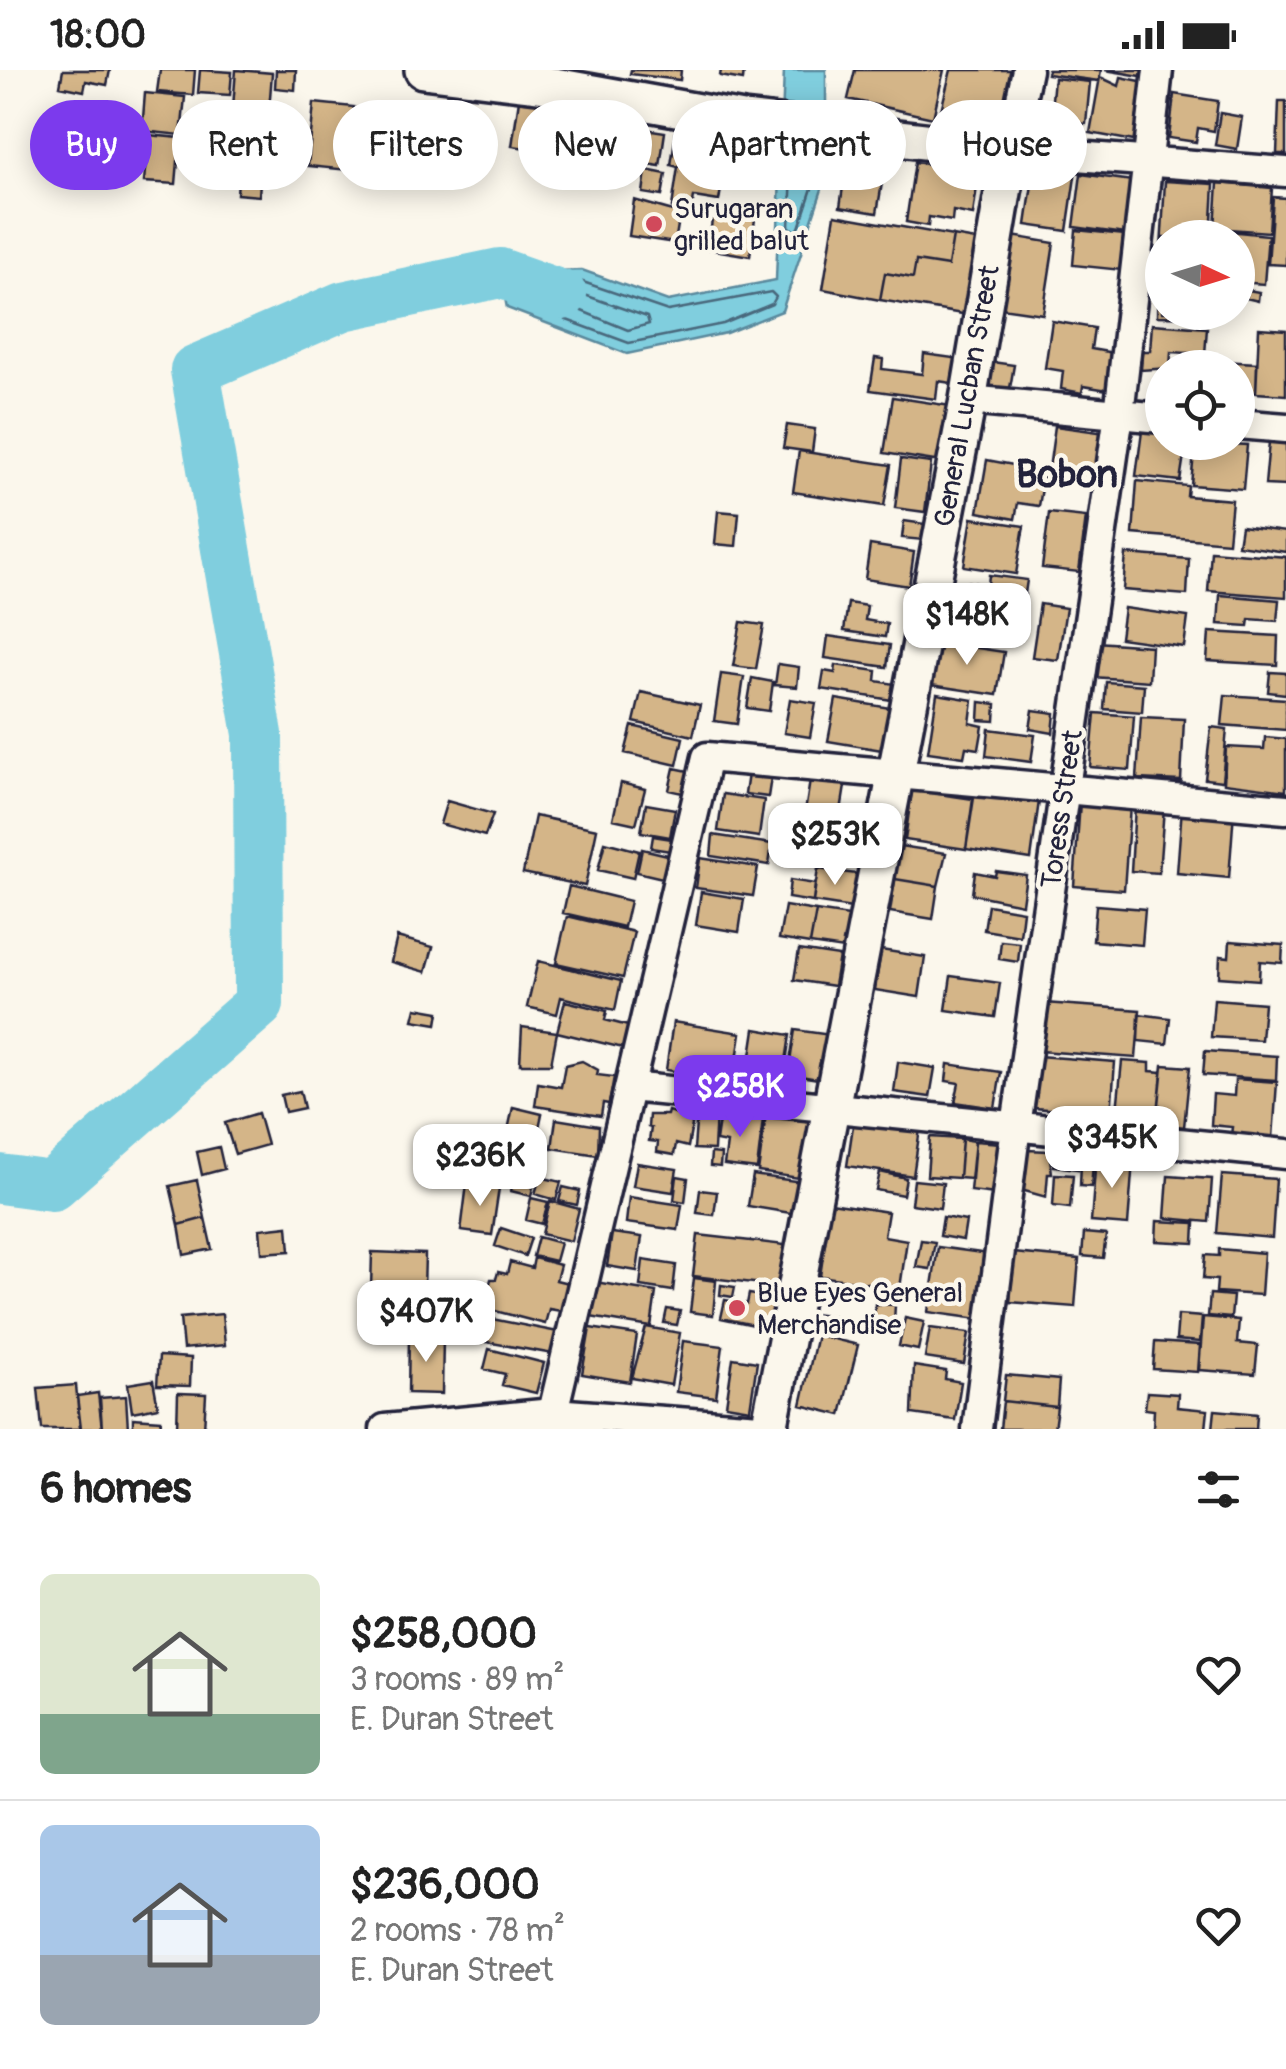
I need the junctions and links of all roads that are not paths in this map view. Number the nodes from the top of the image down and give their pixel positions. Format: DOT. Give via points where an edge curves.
graph roads {
  1 [pos="423,70"];
  2 [pos="1027,70"];
  3 [pos="1158,70"];
  4 [pos="555,78"];
  5 [pos="1021,100"];
  6 [pos="926,140"];
  7 [pos="1087,157"];
  8 [pos="1146,162"];
  9 [pos="1286,172"];
  10 [pos="1003,190"];
  11 [pos="968,400"];
  12 [pos="1120,414"];
  13 [pos="1145,416"];
  14 [pos="1255,425"];
  15 [pos="1286,428"];
  16 [pos="896,771"];
  17 [pos="1064,788"];
  18 [pos="1286,809"];
  19 [pos="630,1087"];
  20 [pos="830,1107"];
  21 [pos="1016,1126"];
  22 [pos="1286,1154"];
  23 [pos="551,1421"];
  24 [pos="385,1429"];
  25 [pos="771,1429"];
  26 [pos="977,1429"];
  1 -- 4 [label="street"];
  2 -- 5 [label="street, General Lucban Street"];
  3 -- 8 [label="street, Toress Street"];
  4 -- 6 [label="street" via="743,120"];
  7 -- 8 [label="street"];
  8 -- 9 [label="street"];
  8 -- 12 [label="street, Toress Street"];
  10 -- 11 [label="street, General Lucban Street"];
  11 -- 12 [label="street"];
  11 -- 16 [label="street, General Lucban Street"];
  12 -- 13 [label="street"];
  12 -- 17 [label="street, Toress Street"];
  14 -- 15 [label="street"];
  16 -- 17 [label="street"];
  16 -- 19 [label="street" via="708,758"];
  16 -- 20 [label="street, General Lucban Street"];
  17 -- 18 [label="street"];
  17 -- 21 [label="street, Toress Street"];
  19 -- 20 [label="street"];
  19 -- 23 [label="street"];
  20 -- 21 [label="street"];
  20 -- 25 [label="street, General Lucban Street"];
  21 -- 22 [label="street"];
  21 -- 26 [label="street, Toress Street"];
  23 -- 24 [label="street"];
  23 -- 25 [label="street"];
}
